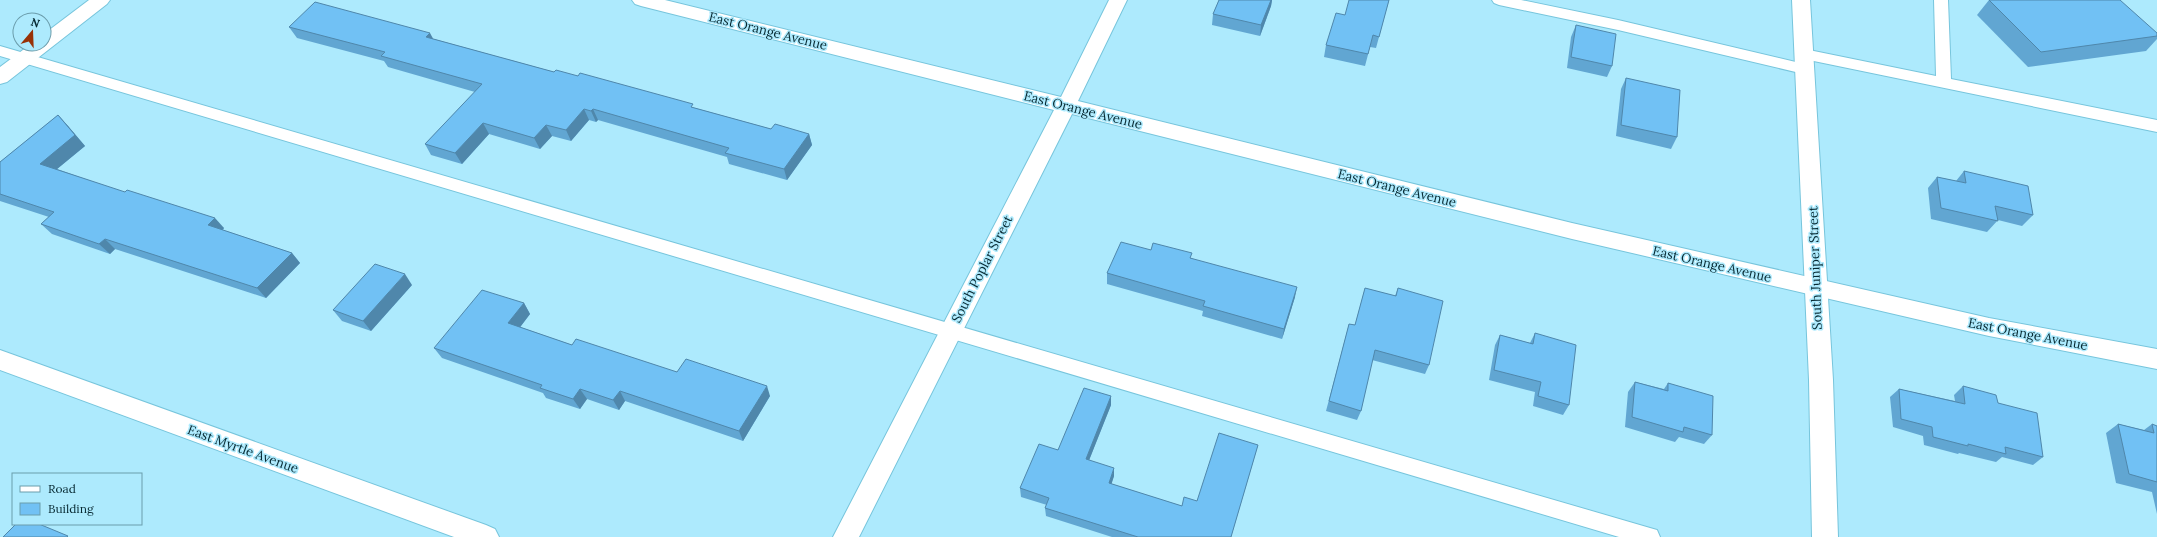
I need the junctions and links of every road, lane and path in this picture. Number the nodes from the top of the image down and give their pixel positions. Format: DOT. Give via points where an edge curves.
graph roads {
  1 [pos="101,0"];
  2 [pos="641,0"];
  3 [pos="1118,0"];
  4 [pos="1499,0"];
  5 [pos="1801,0"];
  6 [pos="1941,0"];
  7 [pos="0,51"];
  8 [pos="25,58"];
  9 [pos="1804,62"];
  10 [pos="0,78"];
  11 [pos="1944,83"];
  12 [pos="1066,106"];
  13 [pos="2157,126"];
  14 [pos="1814,288"];
  15 [pos="950,331"];
  16 [pos="2157,359"];
  17 [pos="0,360"];
  18 [pos="486,537"];
  19 [pos="846,537"];
  20 [pos="1650,537"];
  21 [pos="1825,537"];
  1 -- 8 [label="street"];
  2 -- 12 [label="street, East Orange Avenue"];
  3 -- 12 [label="street, South Poplar Street"];
  4 -- 9 [label="lane"];
  5 -- 9 [label="street, South Juniper Street"];
  6 -- 11 [label="lane"];
  7 -- 8 [label="lane"];
  8 -- 10 [label="street"];
  8 -- 15 [label="lane"];
  9 -- 11 [label="lane"];
  9 -- 14 [label="street, South Juniper Street"];
  11 -- 13 [label="lane"];
  12 -- 14 [label="street, East Orange Avenue"];
  12 -- 15 [label="street, South Poplar Street"];
  14 -- 16 [label="street, East Orange Avenue" via="1989,327"];
  14 -- 21 [label="street, South Juniper Street"];
  15 -- 19 [label="street, South Poplar Street"];
  15 -- 20 [label="lane"];
  17 -- 18 [label="street, East Myrtle Avenue"];
}
